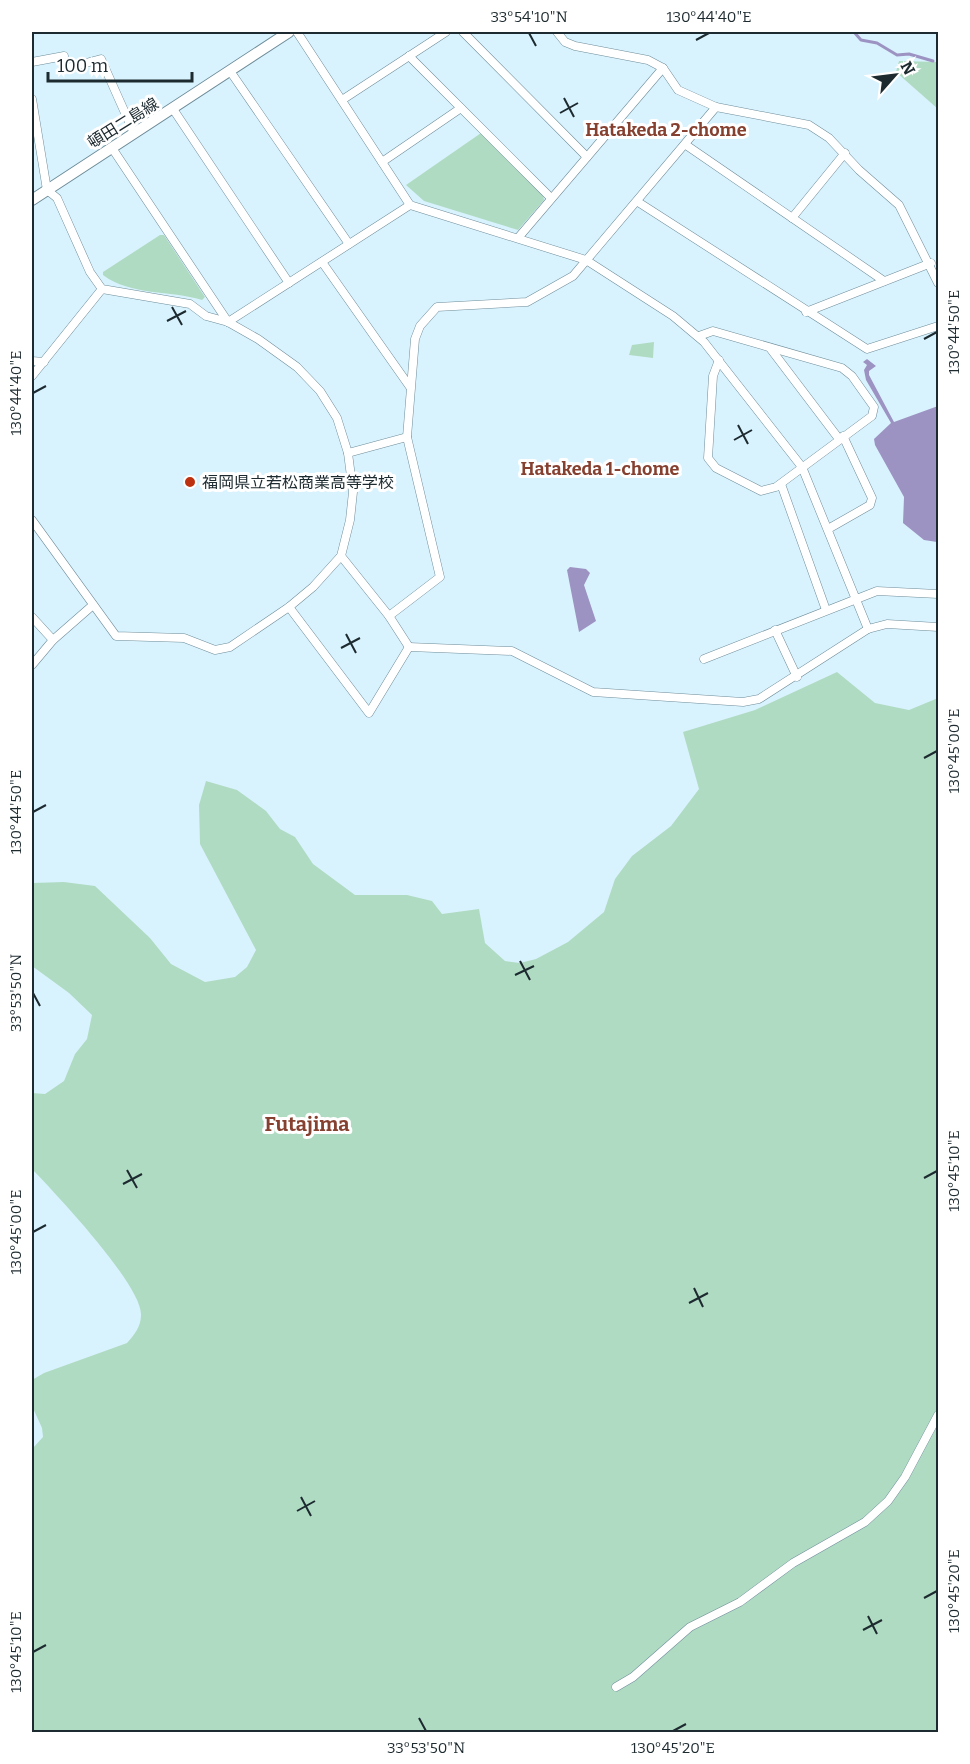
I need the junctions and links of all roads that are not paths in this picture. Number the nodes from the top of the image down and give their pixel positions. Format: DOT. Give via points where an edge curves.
graph roads {
  1 [pos="289,32"];
  2 [pos="297,32"];
  3 [pos="446,32"];
  4 [pos="463,32"];
  5 [pos="557,32"];
  6 [pos="409,56"];
  7 [pos="32,62"];
  8 [pos="663,69"];
  9 [pos="230,71"];
  10 [pos="32,99"];
  11 [pos="342,100"];
  12 [pos="716,106"];
  13 [pos="461,108"];
  14 [pos="173,109"];
  15 [pos="134,133"];
  16 [pos="686,145"];
  17 [pos="112,147"];
  18 [pos="844,153"];
  19 [pos="587,157"];
  20 [pos="382,162"];
  21 [pos="47,190"];
  22 [pos="552,198"];
  23 [pos="32,200"];
  24 [pos="638,202"];
  25 [pos="410,205"];
  26 [pos="792,218"];
  27 [pos="518,238"];
  28 [pos="349,244"];
  29 [pos="586,260"];
  30 [pos="322,262"];
  31 [pos="931,263"];
  32 [pos="884,281"];
  33 [pos="289,283"];
  34 [pos="939,283"];
  35 [pos="102,289"];
  36 [pos="806,312"];
  37 [pos="228,322"];
  38 [pos="939,326"];
  39 [pos="699,336"];
  40 [pos="770,348"];
  41 [pos="719,360"];
  42 [pos="32,361"];
  43 [pos="44,362"];
  44 [pos="32,376"];
  45 [pos="410,387"];
  46 [pos="407,437"];
  47 [pos="841,438"];
  48 [pos="348,453"];
  49 [pos="801,467"];
  50 [pos="781,484"];
  51 [pos="32,520"];
  52 [pos="828,529"];
  53 [pos="341,556"];
  54 [pos="939,594"];
  55 [pos="856,598"];
  56 [pos="93,605"];
  57 [pos="289,607"];
  58 [pos="826,610"];
  59 [pos="389,616"];
  60 [pos="32,617"];
  61 [pos="939,627"];
  62 [pos="868,629"];
  63 [pos="775,630"];
  64 [pos="53,640"];
  65 [pos="409,647"];
  66 [pos="704,659"];
  67 [pos="32,665"];
  68 [pos="797,677"];
  69 [pos="939,1415"];
  70 [pos="616,1687"];
  1 -- 9 [label="main road, 頓田二島線"];
  2 -- 11 [label="street"];
  3 -- 6 [label="street"];
  4 -- 19 [label="street"];
  5 -- 8 [label="street" via="575,46 648,60"];
  6 -- 11 [label="street"];
  6 -- 13 [label="street"];
  7 -- 15 [label="street" via="64,56 63,69 101,59"];
  8 -- 12 [label="street" via="678,90"];
  8 -- 19 [label="street"];
  9 -- 14 [label="main road, 頓田二島線"];
  9 -- 28 [label="street"];
  10 -- 21 [label="street"];
  11 -- 20 [label="street"];
  12 -- 16 [label="street"];
  12 -- 18 [label="street" via="809,125"];
  13 -- 20 [label="street"];
  13 -- 22 [label="street"];
  14 -- 15 [label="main road, 頓田二島線"];
  14 -- 33 [label="street"];
  15 -- 17 [label="main road, 頓田二島線"];
  16 -- 24 [label="street"];
  16 -- 26 [label="street"];
  17 -- 21 [label="main road, 頓田二島線"];
  17 -- 37 [label="street"];
  18 -- 26 [label="street"];
  18 -- 31 [label="street" via="899,205"];
  19 -- 22 [label="street"];
  20 -- 25 [label="street"];
  21 -- 23 [label="main road, 頓田二島線"];
  21 -- 35 [label="street" via="57,198 90,272"];
  22 -- 27 [label="street"];
  24 -- 29 [label="street"];
  24 -- 36 [label="street"];
  25 -- 27 [label="street"];
  25 -- 28 [label="street"];
  26 -- 32 [label="street"];
  27 -- 29 [label="street"];
  28 -- 30 [label="street"];
  29 -- 39 [label="street"];
  29 -- 45 [label="street" via="573,276 527,302 437,307 420,326 415,339"];
  30 -- 33 [label="street"];
  30 -- 45 [label="street"];
  31 -- 32 [label="street"];
  31 -- 34 [label="street"];
  32 -- 36 [label="street"];
  33 -- 37 [label="street"];
  35 -- 37 [label="street" via="190,304 206,316"];
  35 -- 43 [label="street"];
  36 -- 38 [label="street" via="867,349"];
  37 -- 48 [label="street" via="280,355 321,391 337,418"];
  39 -- 40 [label="street" via="713,331"];
  39 -- 41 [label="street"];
  40 -- 47 [label="street"];
  40 -- 47 [label="street" via="842,368 852,376 874,407 872,416"];
  41 -- 49 [label="street"];
  41 -- 50 [label="street" via="713,376 710,464 761,491"];
  42 -- 43 [label="street"];
  43 -- 44 [label="street"];
  45 -- 46 [label="street"];
  46 -- 48 [label="street"];
  46 -- 59 [label="street" via="440,577"];
  47 -- 49 [label="street"];
  47 -- 52 [label="street" via="872,498 870,505"];
  48 -- 53 [label="street" via="353,492 351,520"];
  49 -- 50 [label="street"];
  49 -- 52 [label="street"];
  50 -- 58 [label="street"];
  51 -- 56 [label="street"];
  52 -- 55 [label="street"];
  53 -- 57 [label="street"];
  53 -- 59 [label="street"];
  54 -- 55 [label="street" via="877,591"];
  55 -- 58 [label="street"];
  55 -- 62 [label="street"];
  56 -- 57 [label="street" via="116,636 184,639 215,650 230,647"];
  56 -- 64 [label="street"];
  57 -- 65 [label="street" via="369,713"];
  58 -- 63 [label="street"];
  59 -- 65 [label="street"];
  60 -- 64 [label="street"];
  61 -- 62 [label="street" via="887,624"];
  62 -- 68 [label="street"];
  63 -- 66 [label="street"];
  63 -- 68 [label="street"];
  64 -- 67 [label="street"];
  65 -- 68 [label="street" via="512,651 593,692 624,695 743,702 759,699"];
  69 -- 70 [label="street" via="905,1477 866,1522 793,1563 740,1602 690,1627"];
}
